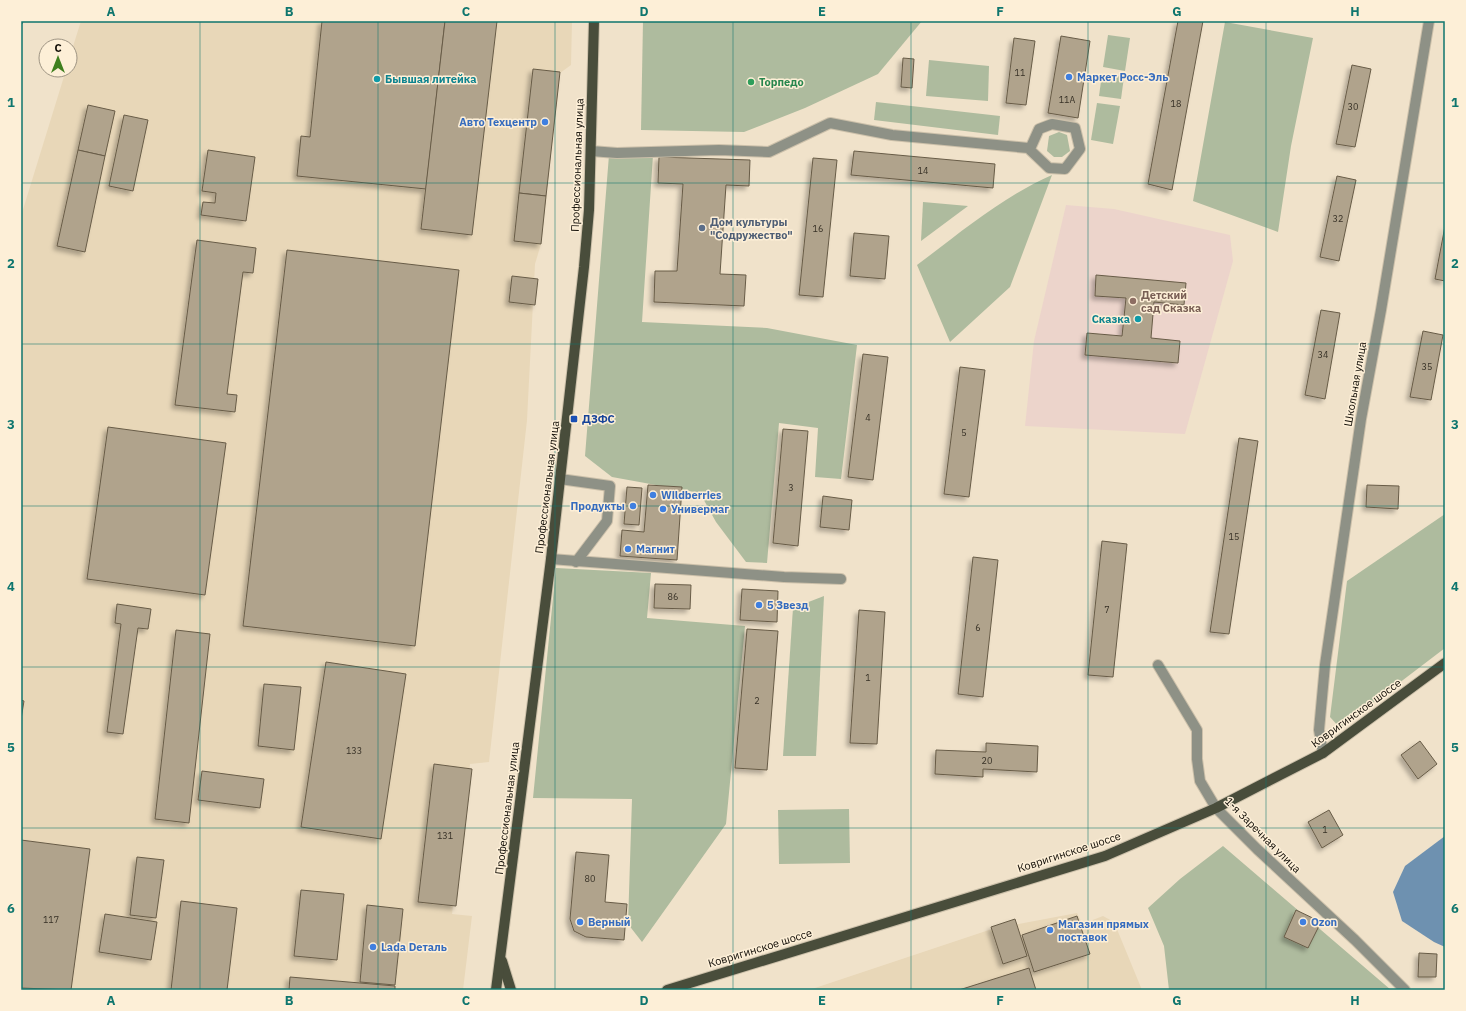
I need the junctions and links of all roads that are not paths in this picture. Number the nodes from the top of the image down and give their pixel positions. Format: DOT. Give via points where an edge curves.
graph roads {
  1 [pos="594,21"];
  2 [pos="1429,21"];
  3 [pos="1030,150"];
  4 [pos="591,151"];
  5 [pos="560,479"];
  6 [pos="551,559"];
  7 [pos="576,562"];
  8 [pos="841,579"];
  9 [pos="1445,663"];
  10 [pos="1158,665"];
  11 [pos="1323,753"];
  12 [pos="1216,808"];
  13 [pos="501,953"];
  14 [pos="496,990"];
  15 [pos="511,990"];
  16 [pos="667,990"];
  17 [pos="1405,990"];
  1 -- 4 [label="main road, Профессиональная улица"];
  2 -- 11 [label="street, Школьная улица" via="1361,419 1333,611 1319,730"];
  3 -- 3 [label="street" via="1049,168 1065,169 1080,149 1075,128 1052,124 1039,129"];
  3 -- 4 [label="street" via="892,135 830,123 769,152"];
  4 -- 5 [label="main road, Профессиональная улица" via="584,267"];
  5 -- 6 [label="main road, Профессиональная улица"];
  5 -- 7 [label="street" via="610,486 607,521"];
  6 -- 7 [label="street"];
  6 -- 13 [label="main road, Профессиональная улица"];
  7 -- 8 [label="street"];
  9 -- 11 [label="main road, Ковригинское шоссе"];
  10 -- 12 [label="street, 1-я Заречная улица" via="1197,730 1200,781"];
  11 -- 12 [label="main road, Ковригинское шоссе"];
  12 -- 16 [label="main road, Ковригинское шоссе" via="1105,856"];
  12 -- 17 [label="street, 1-я Заречная улица"];
  13 -- 14 [label="main road, Профессиональная улица"];
  13 -- 15 [label="main road, Профессиональная улица"];
}
